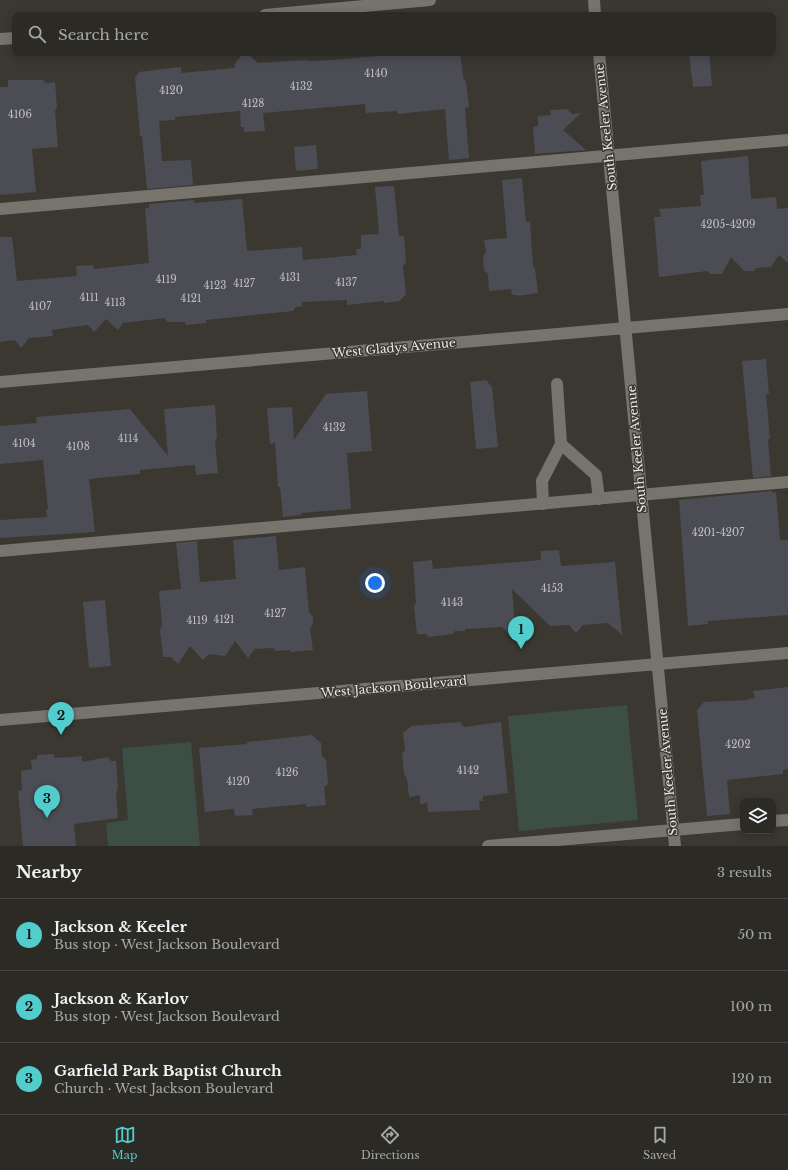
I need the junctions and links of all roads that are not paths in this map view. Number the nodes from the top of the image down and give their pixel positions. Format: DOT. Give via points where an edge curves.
graph roads {
  1 [pos="430,0"];
  2 [pos="594,0"];
  3 [pos="298,12"];
  4 [pos="595,12"];
  5 [pos="12,38"];
  6 [pos="0,39"];
  7 [pos="599,56"];
  8 [pos="788,140"];
  9 [pos="609,155"];
  10 [pos="0,209"];
  11 [pos="788,314"];
  12 [pos="625,328"];
  13 [pos="0,382"];
  14 [pos="557,384"];
  15 [pos="561,444"];
  16 [pos="788,482"];
  17 [pos="641,495"];
  18 [pos="599,499"];
  19 [pos="543,504"];
  20 [pos="0,551"];
  21 [pos="788,653"];
  22 [pos="657,664"];
  23 [pos="0,720"];
  24 [pos="788,820"];
  25 [pos="776,821"];
  26 [pos="740,824"];
  27 [pos="673,830"];
  28 [pos="488,846"];
  29 [pos="675,846"];
  1 -- 3 [label="street"];
  2 -- 4 [label="street"];
  5 -- 6 [label="street"];
  7 -- 9 [label="street, South Keeler Avenue"];
  8 -- 9 [label="street"];
  9 -- 10 [label="street"];
  9 -- 12 [label="street, South Keeler Avenue"];
  11 -- 12 [label="street, West Gladys Avenue"];
  12 -- 13 [label="street, West Gladys Avenue"];
  12 -- 17 [label="street, South Keeler Avenue"];
  14 -- 15 [label="street"];
  15 -- 18 [label="street" via="596,475"];
  15 -- 19 [label="street" via="542,482"];
  16 -- 17 [label="street"];
  17 -- 18 [label="street"];
  17 -- 22 [label="street, South Keeler Avenue"];
  18 -- 19 [label="street"];
  19 -- 20 [label="street"];
  21 -- 22 [label="street, West Jackson Boulevard"];
  22 -- 23 [label="street, West Jackson Boulevard"];
  22 -- 27 [label="street, South Keeler Avenue"];
  24 -- 25 [label="street"];
  26 -- 27 [label="street"];
  27 -- 28 [label="street"];
  27 -- 29 [label="street, South Keeler Avenue"];
}
